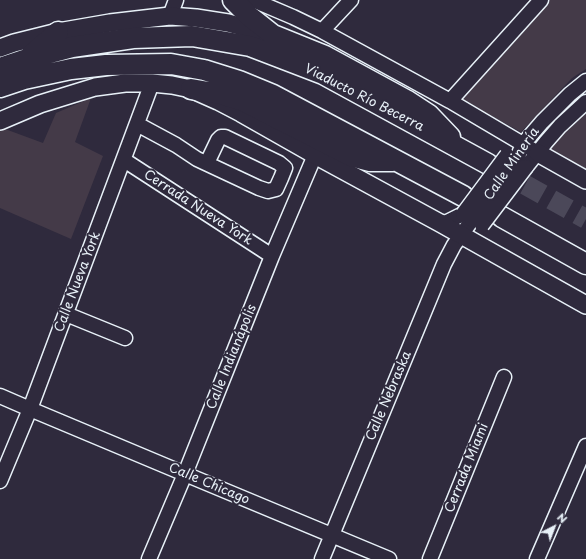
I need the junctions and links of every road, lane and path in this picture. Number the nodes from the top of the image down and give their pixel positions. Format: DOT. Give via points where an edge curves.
graph roads {
  1 [pos="176,0"];
  2 [pos="233,0"];
  3 [pos="253,0"];
  4 [pos="351,0"];
  5 [pos="540,0"];
  6 [pos="170,16"];
  7 [pos="322,31"];
  8 [pos="58,32"];
  9 [pos="274,35"];
  10 [pos="0,48"];
  11 [pos="27,59"];
  12 [pos="0,68"];
  13 [pos="586,81"];
  14 [pos="152,82"];
  15 [pos="0,87"];
  16 [pos="191,89"];
  17 [pos="450,101"];
  18 [pos="586,102"];
  19 [pos="0,121"];
  20 [pos="137,124"];
  21 [pos="506,134"];
  22 [pos="530,148"];
  23 [pos="464,151"];
  24 [pos="315,155"];
  25 [pos="124,160"];
  26 [pos="397,161"];
  27 [pos="516,161"];
  28 [pos="207,164"];
  29 [pos="488,164"];
  30 [pos="586,180"];
  31 [pos="470,214"];
  32 [pos="502,217"];
  33 [pos="440,223"];
  34 [pos="466,238"];
  35 [pos="272,256"];
  36 [pos="586,264"];
  37 [pos="586,305"];
  38 [pos="66,314"];
  39 [pos="124,338"];
  40 [pos="504,377"];
  41 [pos="0,396"];
  42 [pos="30,409"];
  43 [pos="586,446"];
  44 [pos="185,474"];
  45 [pos="0,480"];
  46 [pos="332,535"];
  47 [pos="149,559"];
  48 [pos="322,559"];
  49 [pos="389,559"];
  50 [pos="430,559"];
  51 [pos="537,559"];
  1 -- 6 [label="street"];
  2 -- 9 [label="highway"];
  3 -- 7 [label="street"];
  4 -- 7 [label="street"];
  5 -- 17 [label="street"];
  6 -- 8 [label="main road"];
  6 -- 9 [label="main road" via="228,23"];
  7 -- 17 [label="street"];
  8 -- 10 [label="main road"];
  8 -- 11 [label="highway"];
  9 -- 23 [label="highway" via="325,56 406,100 429,115"];
  11 -- 12 [label="highway, Viaducto Río Becerra"];
  11 -- 23 [label="highway, Viaducto Río Becerra" via="72,47 132,38 192,36 250,46 322,74"];
  13 -- 22 [label="street, Calle Minería" via="555,108"];
  14 -- 16 [label="main road"];
  14 -- 19 [label="main road" via="95,87 40,104"];
  14 -- 20 [label="street, Calle Nueva York"];
  15 -- 26 [label="highway" via="71,69 106,65 171,64 204,70 273,95"];
  16 -- 24 [label="main road" via="241,113"];
  16 -- 26 [label="highway" via="243,101 351,156 370,161"];
  17 -- 21 [label="street"];
  18 -- 22 [label="street, Calle Minería" via="560,126"];
  20 -- 25 [label="street, Calle Nueva York"];
  20 -- 28 [label="street"];
  21 -- 22 [label="street"];
  21 -- 27 [label="street" via="508,150"];
  22 -- 27 [label="street, Calle Minería"];
  22 -- 30 [label="main road"];
  23 -- 29 [label="highway, Viaducto Río Becerra"];
  24 -- 33 [label="main road"];
  24 -- 35 [label="street, Calle Indianápolis"];
  25 -- 35 [label="street, Cerrada Nueva York"];
  25 -- 38 [label="street, Calle Nueva York"];
  26 -- 31 [label="highway"];
  27 -- 31 [label="street, Calle Minería, bridge"];
  28 -- 28 [label="street" via="268,191 276,189 285,168 225,137 218,140"];
  31 -- 33 [label="street"];
  31 -- 34 [label="street, Calle Minería"];
  32 -- 36 [label="highway"];
  33 -- 34 [label="main road"];
  34 -- 37 [label="main road"];
  34 -- 46 [label="street, Calle Nebraska" via="454,245 444,264"];
  35 -- 44 [label="street, Calle Indianápolis"];
  38 -- 39 [label="street"];
  38 -- 42 [label="street, Calle Nueva York"];
  40 -- 50 [label="street, Cerrada Miami"];
  41 -- 42 [label="street, Calle Chicago"];
  42 -- 44 [label="street, Calle Chicago"];
  42 -- 45 [label="street, Calle Nueva York"];
  43 -- 51 [label="street"];
  44 -- 46 [label="street, Calle Chicago"];
  44 -- 47 [label="street, Calle Indianápolis"];
  46 -- 48 [label="street, Calle Nebraska"];
  46 -- 49 [label="street, Calle Chicago"];
}
